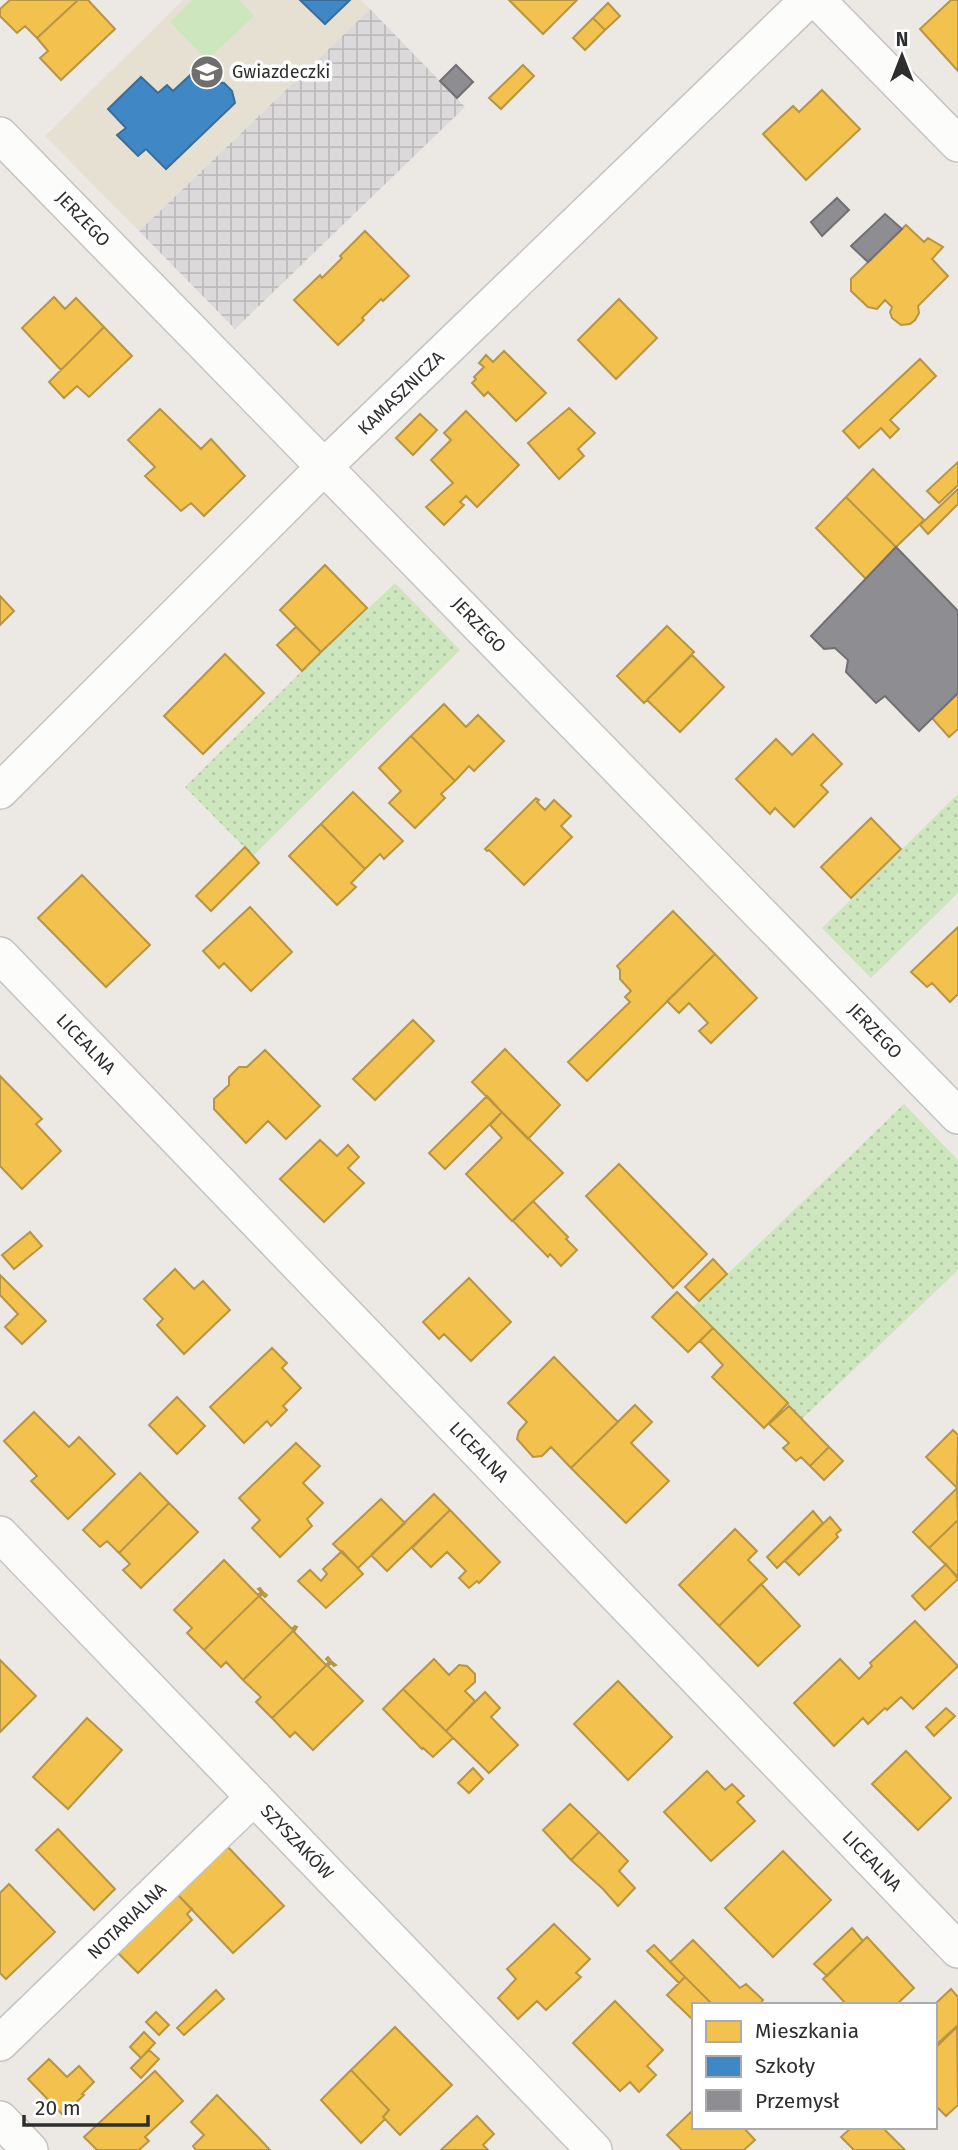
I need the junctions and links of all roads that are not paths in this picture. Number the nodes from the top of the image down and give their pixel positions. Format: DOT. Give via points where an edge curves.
graph roads {
  1 [pos="808,0"];
  2 [pos="817,0"];
  3 [pos="0,135"];
  4 [pos="958,144"];
  5 [pos="325,466"];
  6 [pos="0,791"];
  7 [pos="0,955"];
  8 [pos="958,1116"];
  9 [pos="0,1534"];
  10 [pos="254,1797"];
  11 [pos="958,1950"];
  12 [pos="0,2043"];
  13 [pos="0,2119"];
  14 [pos="30,2150"];
  15 [pos="594,2150"];
  1 -- 5 [label="street, KAMASZNICZA"];
  2 -- 4 [label="street"];
  3 -- 5 [label="street, JERZEGO"];
  5 -- 6 [label="street, KAMASZNICZA"];
  5 -- 8 [label="street, JERZEGO"];
  7 -- 11 [label="street, LICEALNA"];
  9 -- 10 [label="street, SZYSZAKÓW"];
  10 -- 12 [label="street, NOTARIALNA"];
  10 -- 15 [label="street, SZYSZAKÓW"];
  13 -- 14 [label="street"];
}
